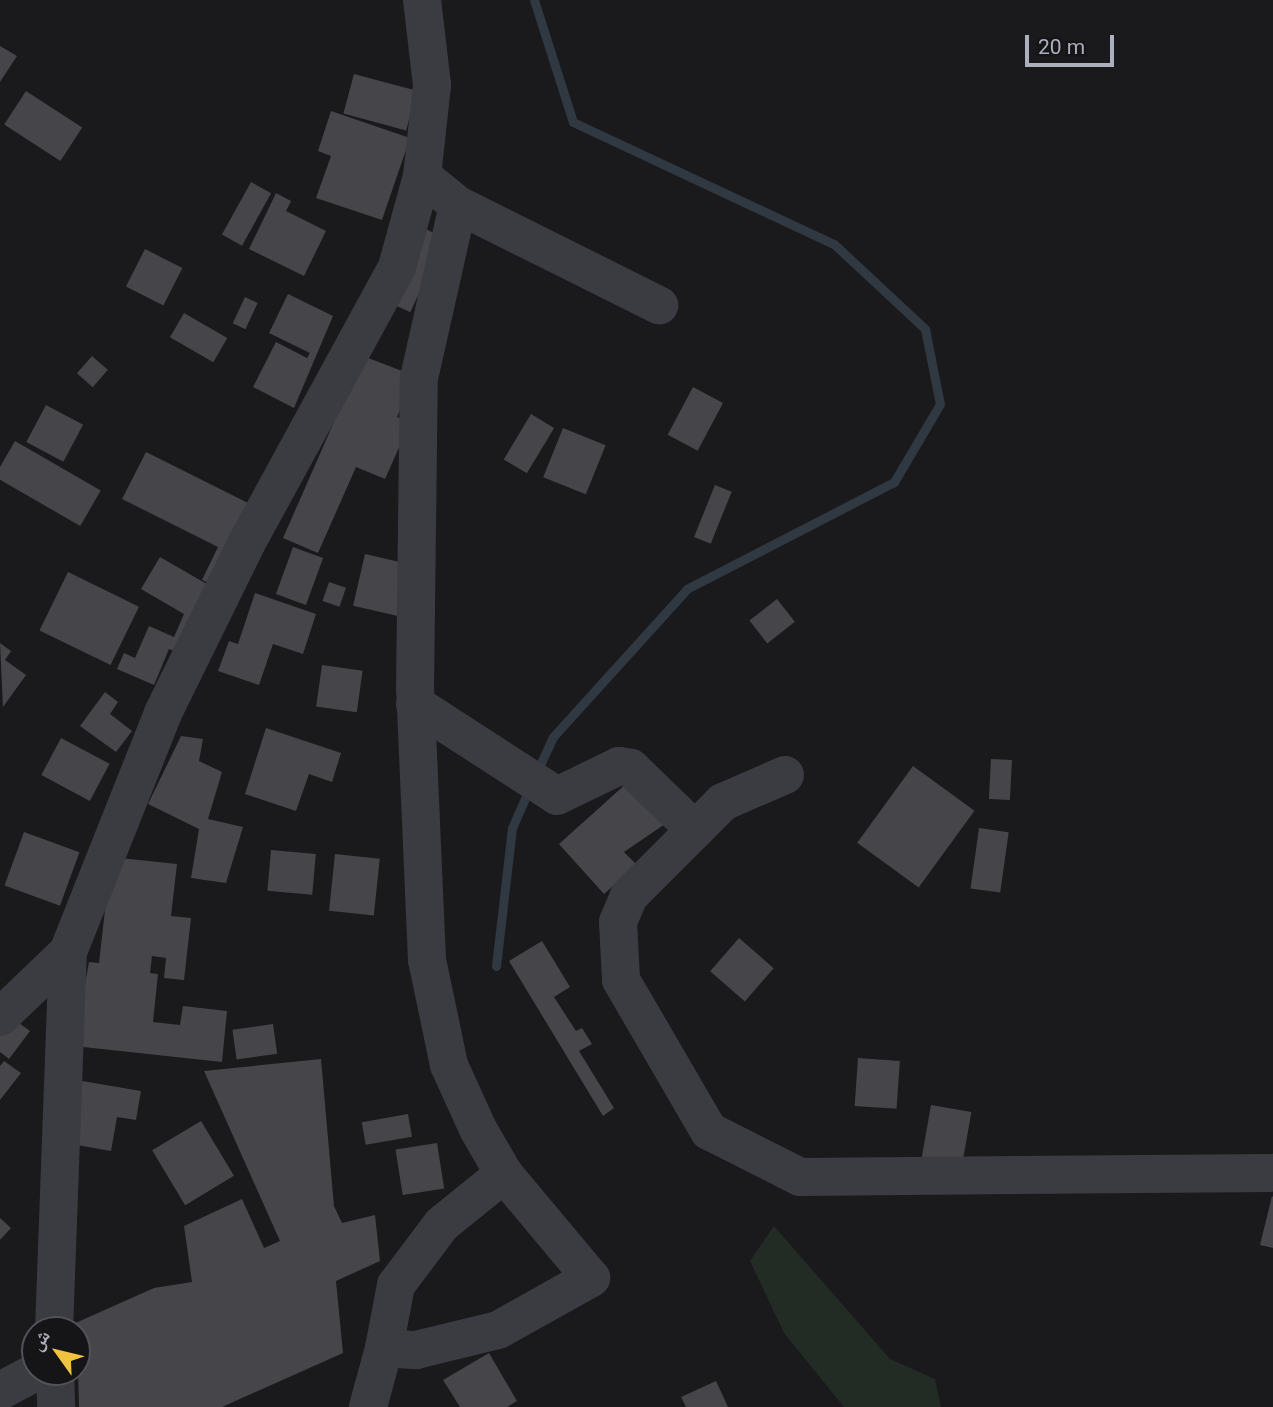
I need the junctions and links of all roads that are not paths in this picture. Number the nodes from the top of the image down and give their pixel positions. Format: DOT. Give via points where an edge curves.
graph roads {
  1 [pos="422,0"];
  2 [pos="422,176"];
  3 [pos="458,205"];
  4 [pos="659,305"];
  5 [pos="415,704"];
  6 [pos="785,775"];
  7 [pos="695,830"];
  8 [pos="68,952"];
  9 [pos="0,1017"];
  10 [pos="1273,1173"];
  11 [pos="504,1174"];
  12 [pos="55,1316"];
  13 [pos="383,1348"];
  14 [pos="21,1380"];
  15 [pos="55,1386"];
  16 [pos="0,1391"];
  17 [pos="56,1407"];
  18 [pos="368,1407"];
  1 -- 2 [label="street" via="432,85"];
  2 -- 3 [label="street"];
  2 -- 8 [label="street" via="397,267 245,546 163,713"];
  3 -- 4 [label="street"];
  3 -- 5 [label="street" via="419,379"];
  5 -- 7 [label="street" via="550,791 570,794 619,766 631,768"];
  5 -- 11 [label="street" via="427,960 449,1065"];
  6 -- 7 [label="street" via="723,802"];
  7 -- 10 [label="street" via="629,896 619,934 621,980 709,1131 800,1177"];
  8 -- 9 [label="street"];
  8 -- 12 [label="street"];
  11 -- 13 [label="street" via="442,1224 396,1285"];
  11 -- 13 [label="street" via="591,1278 498,1330 416,1350"];
  13 -- 18 [label="street"];
  14 -- 16 [label="street"];
  15 -- 17 [label="street"];
}
